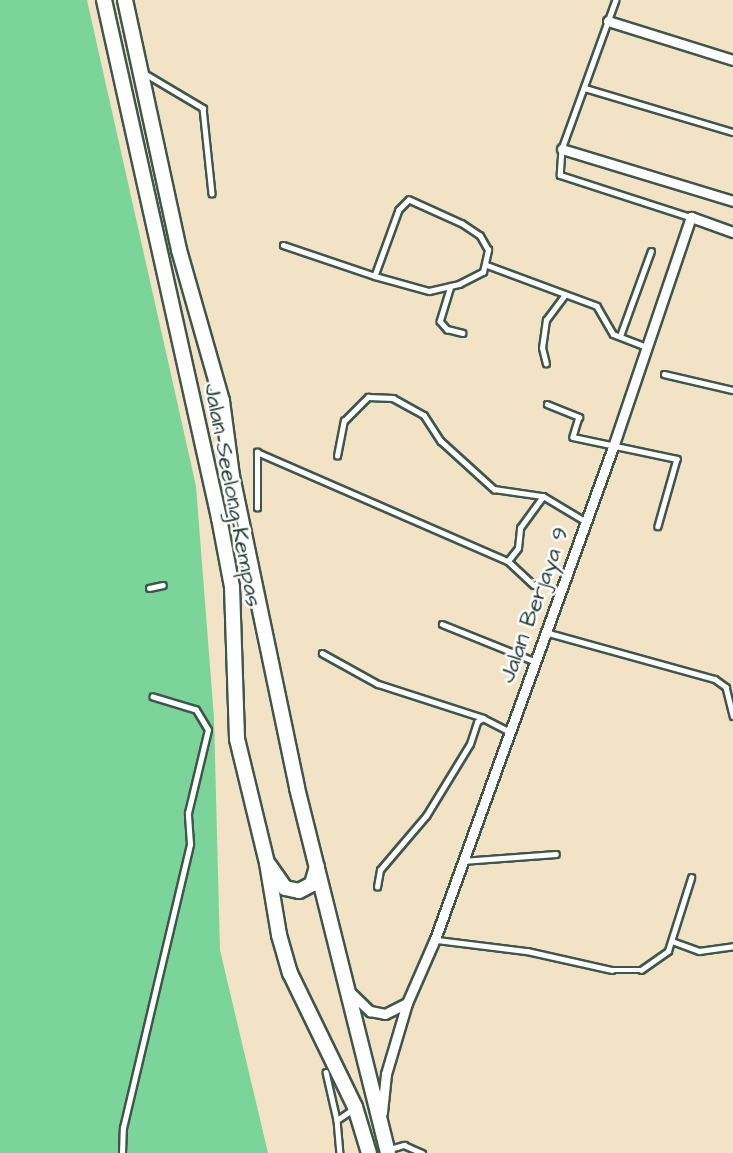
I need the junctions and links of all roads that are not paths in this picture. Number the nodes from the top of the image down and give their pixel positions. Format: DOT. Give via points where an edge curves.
graph roads {
  1 [pos="104,0"];
  2 [pos="125,0"];
  3 [pos="616,0"];
  4 [pos="608,21"];
  5 [pos="733,60"];
  6 [pos="141,71"];
  7 [pos="585,88"];
  8 [pos="733,132"];
  9 [pos="562,149"];
  10 [pos="212,194"];
  11 [pos="733,201"];
  12 [pos="691,217"];
  13 [pos="733,232"];
  14 [pos="284,245"];
  15 [pos="651,251"];
  16 [pos="486,265"];
  17 [pos="375,276"];
  18 [pos="451,286"];
  19 [pos="564,296"];
  20 [pos="463,333"];
  21 [pos="620,337"];
  22 [pos="648,347"];
  23 [pos="546,365"];
  24 [pos="664,374"];
  25 [pos="733,390"];
  26 [pos="547,404"];
  27 [pos="613,447"];
  28 [pos="337,456"];
  29 [pos="543,496"];
  30 [pos="257,508"];
  31 [pos="585,521"];
  32 [pos="658,526"];
  33 [pos="508,561"];
  34 [pos="163,585"];
  35 [pos="534,585"];
  36 [pos="149,588"];
  37 [pos="442,624"];
  38 [pos="544,632"];
  39 [pos="322,653"];
  40 [pos="534,661"];
  41 [pos="153,697"];
  42 [pos="733,716"];
  43 [pos="483,718"];
  44 [pos="508,731"];
  45 [pos="556,854"];
  46 [pos="461,861"];
  47 [pos="267,863"];
  48 [pos="317,866"];
  49 [pos="691,878"];
  50 [pos="377,887"];
  51 [pos="435,939"];
  52 [pos="672,941"];
  53 [pos="733,946"];
  54 [pos="349,991"];
  55 [pos="407,1003"];
  56 [pos="326,1072"];
  57 [pos="355,1107"];
  58 [pos="337,1120"];
  59 [pos="382,1125"];
  60 [pos="388,1151"];
  61 [pos="122,1153"];
  62 [pos="340,1153"];
  63 [pos="369,1153"];
  64 [pos="422,1153"];
  1 -- 47 [label="main road, Jalan Seelong–Kempas" via="219,518 232,587 237,738"];
  2 -- 6 [label="main road, Jalan Seelong–Kempas"];
  3 -- 4 [label="lane"];
  4 -- 5 [label="street"];
  4 -- 7 [label="lane"];
  6 -- 10 [label="lane" via="203,108"];
  6 -- 48 [label="main road, Jalan Seelong–Kempas" via="179,250 222,401 269,659"];
  7 -- 8 [label="lane"];
  7 -- 9 [label="lane"];
  9 -- 11 [label="street"];
  9 -- 12 [label="lane" via="560,175"];
  12 -- 13 [label="street"];
  12 -- 22 [label="street, Jalan Berjaya 9"];
  14 -- 17 [label="lane"];
  15 -- 21 [label="lane"];
  16 -- 17 [label="lane" via="488,250 480,236 409,200 399,210"];
  16 -- 18 [label="lane" via="474,277"];
  16 -- 19 [label="lane"];
  17 -- 18 [label="lane" via="429,291"];
  18 -- 20 [label="lane" via="440,321 447,329"];
  19 -- 21 [label="lane" via="597,306 613,334"];
  19 -- 23 [label="lane" via="545,327 542,348"];
  21 -- 22 [label="lane"];
  22 -- 27 [label="street, Jalan Berjaya 9"];
  24 -- 25 [label="lane"];
  26 -- 27 [label="lane" via="579,417 573,438"];
  27 -- 31 [label="street, Jalan Berjaya 9"];
  27 -- 32 [label="lane" via="677,459"];
  28 -- 29 [label="lane" via="344,421 368,397 393,398 424,415 441,442 494,489"];
  29 -- 31 [label="lane"];
  29 -- 33 [label="lane" via="520,528 518,548"];
  30 -- 33 [label="lane" via="257,452"];
  31 -- 38 [label="street, Jalan Berjaya 9"];
  33 -- 35 [label="lane"];
  34 -- 36 [label="lane"];
  37 -- 40 [label="lane"];
  38 -- 40 [label="street, Jalan Berjaya 9"];
  38 -- 42 [label="lane" via="715,679 726,687"];
  39 -- 43 [label="lane" via="396,691"];
  40 -- 44 [label="street, Jalan Berjaya 9"];
  41 -- 61 [label="lane" via="196,710 208,730 188,813 190,844 123,1128"];
  43 -- 44 [label="lane"];
  43 -- 50 [label="lane" via="426,816 380,870"];
  44 -- 46 [label="street, Jalan Berjaya 9"];
  45 -- 46 [label="lane"];
  46 -- 51 [label="street, Jalan Berjaya 9"];
  47 -- 48 [label="main road" via="285,888 299,891 312,884"];
  47 -- 57 [label="main road, Jalan Seelong–Kempas" via="290,972"];
  48 -- 54 [label="main road, Jalan Seelong–Kempas"];
  49 -- 52 [label="lane"];
  51 -- 52 [label="lane" via="631,971 659,961"];
  51 -- 55 [label="street, Jalan Berjaya 9"];
  52 -- 53 [label="lane" via="699,951"];
  54 -- 55 [label="street" via="370,1011 385,1014"];
  54 -- 59 [label="main road, Jalan Seelong–Kempas"];
  55 -- 59 [label="street, Jalan Berjaya 9" via="386,1074"];
  56 -- 58 [label="lane"];
  57 -- 58 [label="lane"];
  57 -- 63 [label="main road, Jalan Seelong–Kempas"];
  58 -- 62 [label="lane"];
  59 -- 60 [label="main road, Jalan Seelong–Kempas"];
  60 -- 64 [label="lane" via="404,1145"];
}
